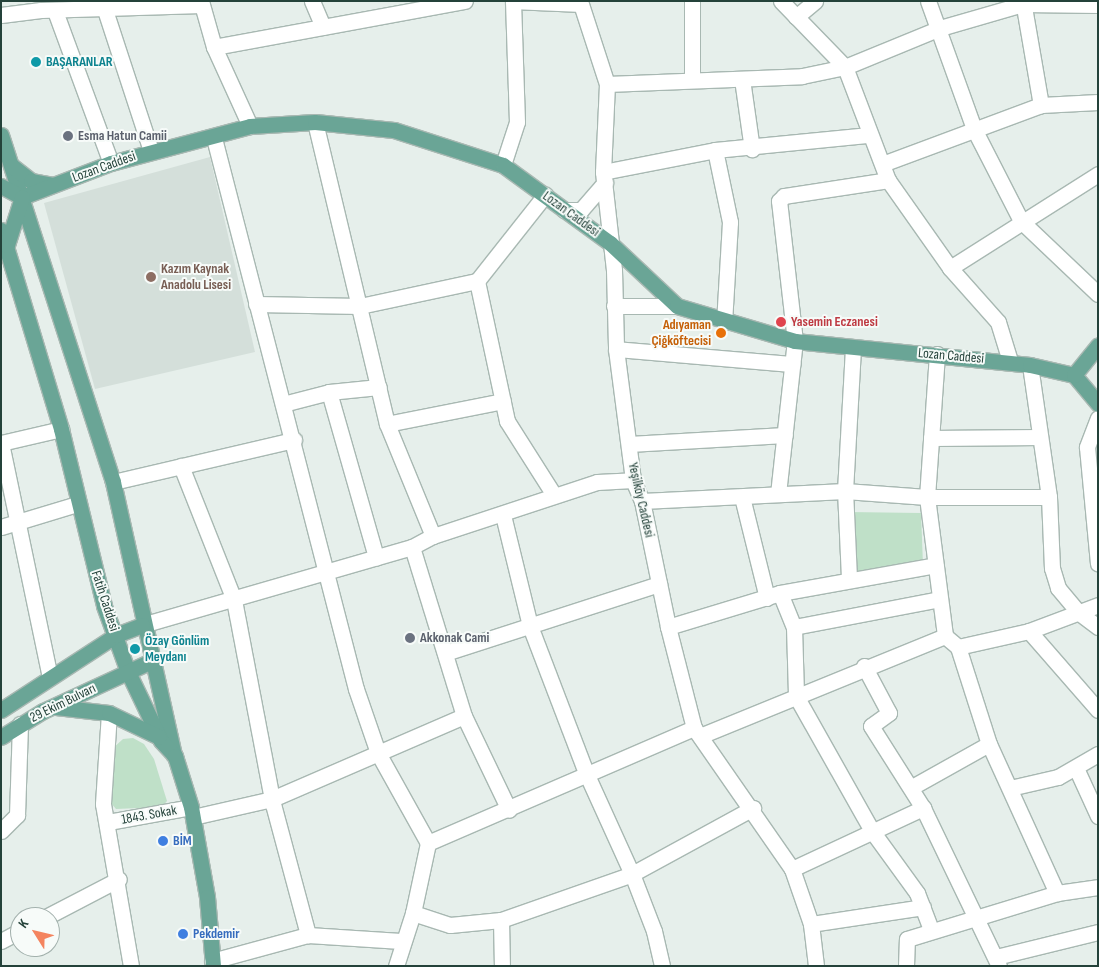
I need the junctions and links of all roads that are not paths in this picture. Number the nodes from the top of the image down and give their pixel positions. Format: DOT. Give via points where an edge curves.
graph roads {
  1 [pos="38,1"];
  2 [pos="312,1"];
  3 [pos="465,1"];
  4 [pos="692,1"];
  5 [pos="781,1"];
  6 [pos="815,1"];
  7 [pos="928,1"];
  8 [pos="1023,2"];
  9 [pos="202,3"];
  10 [pos="580,3"];
  11 [pos="420,4"];
  12 [pos="1098,5"];
  13 [pos="105,10"];
  14 [pos="56,11"];
  15 [pos="24,12"];
  16 [pos="1,15"];
  17 [pos="796,17"];
  18 [pos="323,27"];
  19 [pos="940,28"];
  20 [pos="214,47"];
  21 [pos="844,67"];
  22 [pos="742,79"];
  23 [pos="692,80"];
  24 [pos="607,84"];
  25 [pos="1098,102"];
  26 [pos="1042,105"];
  27 [pos="315,122"];
  28 [pos="250,126"];
  29 [pos="974,129"];
  30 [pos="1,135"];
  31 [pos="869,135"];
  32 [pos="214,138"];
  33 [pos="752,149"];
  34 [pos="715,150"];
  35 [pos="151,151"];
  36 [pos="111,163"];
  37 [pos="884,164"];
  38 [pos="12,165"];
  39 [pos="503,165"];
  40 [pos="1098,174"];
  41 [pos="604,177"];
  42 [pos="888,180"];
  43 [pos="1,186"];
  44 [pos="52,186"];
  45 [pos="545,195"];
  46 [pos="22,197"];
  47 [pos="564,210"];
  48 [pos="30,221"];
  49 [pos="1020,221"];
  50 [pos="1,230"];
  51 [pos="610,243"];
  52 [pos="7,250"];
  53 [pos="950,268"];
  54 [pos="477,281"];
  55 [pos="1098,294"];
  56 [pos="256,304"];
  57 [pos="360,306"];
  58 [pos="614,306"];
  59 [pos="677,306"];
  60 [pos="724,322"];
  61 [pos="795,341"];
  62 [pos="1098,345"];
  63 [pos="853,347"];
  64 [pos="616,349"];
  65 [pos="937,354"];
  66 [pos="1010,361"];
  67 [pos="792,364"];
  68 [pos="1030,364"];
  69 [pos="1074,375"];
  70 [pos="379,387"];
  71 [pos="329,392"];
  72 [pos="503,401"];
  73 [pos="283,404"];
  74 [pos="1098,404"];
  75 [pos="1098,418"];
  76 [pos="387,424"];
  77 [pos="61,429"];
  78 [pos="785,435"];
  79 [pos="1040,437"];
  80 [pos="931,438"];
  81 [pos="294,440"];
  82 [pos="1,443"];
  83 [pos="629,444"];
  84 [pos="181,466"];
  85 [pos="633,480"];
  86 [pos="113,482"];
  87 [pos="845,491"];
  88 [pos="778,494"];
  89 [pos="554,495"];
  90 [pos="742,497"];
  91 [pos="927,497"];
  92 [pos="1049,497"];
  93 [pos="642,501"];
  94 [pos="77,504"];
  95 [pos="503,515"];
  96 [pos="17,522"];
  97 [pos="1,527"];
  98 [pos="433,536"];
  99 [pos="412,546"];
  100 [pos="376,557"];
  101 [pos="1098,563"];
  102 [pos="936,565"];
  103 [pos="324,570"];
  104 [pos="849,578"];
  105 [pos="659,584"];
  106 [pos="774,596"];
  107 [pos="938,598"];
  108 [pos="234,600"];
  109 [pos="1098,606"];
  110 [pos="1078,612"];
  111 [pos="142,625"];
  112 [pos="530,626"];
  113 [pos="668,627"];
  114 [pos="794,627"];
  115 [pos="1098,627"];
  116 [pos="1029,631"];
  117 [pos="116,635"];
  118 [pos="945,636"];
  119 [pos="958,647"];
  120 [pos="445,654"];
  121 [pos="151,661"];
  122 [pos="864,666"];
  123 [pos="128,672"];
  124 [pos="50,677"];
  125 [pos="796,696"];
  126 [pos="52,707"];
  127 [pos="1,710"];
  128 [pos="1098,710"];
  129 [pos="110,713"];
  130 [pos="464,716"];
  131 [pos="20,724"];
  132 [pos="697,732"];
  133 [pos="1,737"];
  134 [pos="159,737"];
  135 [pos="989,744"];
  136 [pos="378,753"];
  137 [pos="1098,754"];
  138 [pos="175,756"];
  139 [pos="1076,768"];
  140 [pos="587,775"];
  141 [pos="912,787"];
  142 [pos="1010,788"];
  143 [pos="272,799"];
  144 [pos="753,808"];
  145 [pos="923,808"];
  146 [pos="509,810"];
  147 [pos="192,812"];
  148 [pos="1098,816"];
  149 [pos="108,822"];
  150 [pos="1,831"];
  151 [pos="872,831"];
  152 [pos="428,843"];
  153 [pos="792,869"];
  154 [pos="632,874"];
  155 [pos="118,878"];
  156 [pos="1097,889"];
  157 [pos="1057,893"];
  158 [pos="923,907"];
  159 [pos="60,909"];
  160 [pos="413,913"];
  161 [pos="976,918"];
  162 [pos="502,920"];
  163 [pos="811,924"];
  164 [pos="931,930"];
  165 [pos="1098,932"];
  166 [pos="308,935"];
  167 [pos="401,940"];
  168 [pos="997,961"];
  169 [pos="212,963"];
  170 [pos="129,965"];
  171 [pos="817,965"];
  172 [pos="396,966"];
  173 [pos="502,966"];
  174 [pos="662,966"];
  175 [pos="906,966"];
  1 -- 15 [label="street"];
  2 -- 18 [label="street"];
  3 -- 11 [label="street"];
  4 -- 23 [label="street"];
  5 -- 17 [label="street"];
  6 -- 17 [label="street"];
  7 -- 19 [label="street"];
  8 -- 12 [label="street"];
  8 -- 19 [label="street"];
  8 -- 26 [label="street"];
  9 -- 13 [label="street"];
  9 -- 20 [label="street"];
  10 -- 24 [label="street, Yeşilköy Caddesi"];
  10 -- 39 [label="street" via="512,1 517,122"];
  11 -- 18 [label="street"];
  13 -- 14 [label="street"];
  13 -- 35 [label="street"];
  14 -- 15 [label="street"];
  14 -- 36 [label="street"];
  15 -- 16 [label="street"];
  17 -- 21 [label="street"];
  18 -- 20 [label="street"];
  19 -- 21 [label="street"];
  19 -- 29 [label="street"];
  20 -- 28 [label="street"];
  21 -- 22 [label="street" via="802,76"];
  21 -- 31 [label="street"];
  22 -- 23 [label="street"];
  22 -- 33 [label="street"];
  23 -- 24 [label="street"];
  24 -- 41 [label="street, Yeşilköy Caddesi"];
  25 -- 26 [label="street"];
  26 -- 29 [label="street"];
  27 -- 28 [label="main road, Lozan Caddesi"];
  27 -- 39 [label="main road, Lozan Caddesi" via="394,130"];
  27 -- 57 [label="street"];
  28 -- 32 [label="main road, Lozan Caddesi"];
  29 -- 37 [label="street"];
  29 -- 49 [label="street"];
  30 -- 38 [label="main road, Fatih Caddesi"];
  31 -- 33 [label="street"];
  31 -- 37 [label="street"];
  32 -- 35 [label="main road, Lozan Caddesi"];
  32 -- 56 [label="street"];
  33 -- 34 [label="street"];
  34 -- 41 [label="street"];
  34 -- 60 [label="street" via="730,222"];
  35 -- 36 [label="main road, Lozan Caddesi"];
  36 -- 44 [label="main road, Lozan Caddesi"];
  37 -- 42 [label="street"];
  38 -- 44 [label="main road" via="31,181"];
  38 -- 46 [label="main road, Fatih Caddesi"];
  39 -- 45 [label="main road, Lozan Caddesi"];
  40 -- 49 [label="street"];
  41 -- 47 [label="street" via="581,210"];
  41 -- 51 [label="street, Yeşilköy Caddesi"];
  42 -- 53 [label="street"];
  42 -- 61 [label="street" via="784,196 779,201"];
  43 -- 46 [label="main road"];
  44 -- 46 [label="main road, Lozan Caddesi"];
  44 -- 48 [label="main road"];
  45 -- 47 [label="main road, Lozan Caddesi"];
  45 -- 54 [label="street"];
  46 -- 48 [label="main road, Fatih Caddesi"];
  46 -- 52 [label="main road" via="12,220"];
  47 -- 51 [label="main road, Lozan Caddesi"];
  48 -- 86 [label="main road, Fatih Caddesi"];
  49 -- 53 [label="street"];
  49 -- 55 [label="street"];
  50 -- 52 [label="main road, Fatih Caddesi"];
  51 -- 58 [label="street, Yeşilköy Caddesi"];
  51 -- 59 [label="main road, Lozan Caddesi"];
  52 -- 77 [label="main road, Fatih Caddesi"];
  53 -- 66 [label="street" via="998,322"];
  54 -- 57 [label="street"];
  54 -- 72 [label="street"];
  56 -- 57 [label="street"];
  56 -- 73 [label="street"];
  57 -- 70 [label="street"];
  58 -- 59 [label="street"];
  58 -- 64 [label="street, Yeşilköy Caddesi"];
  59 -- 60 [label="main road, Lozan Caddesi"];
  60 -- 61 [label="main road, Lozan Caddesi"];
  61 -- 63 [label="main road, Lozan Caddesi"];
  61 -- 67 [label="street"];
  62 -- 69 [label="main road"];
  63 -- 65 [label="main road, Lozan Caddesi"];
  63 -- 87 [label="street"];
  64 -- 67 [label="street"];
  64 -- 83 [label="street, Yeşilköy Caddesi"];
  65 -- 66 [label="main road, Lozan Caddesi"];
  65 -- 80 [label="street"];
  66 -- 68 [label="main road, Lozan Caddesi"];
  67 -- 78 [label="street"];
  68 -- 69 [label="main road, Lozan Caddesi"];
  68 -- 79 [label="street"];
  69 -- 74 [label="main road"];
  70 -- 71 [label="street"];
  70 -- 76 [label="street"];
  71 -- 73 [label="street"];
  71 -- 100 [label="street"];
  72 -- 76 [label="street"];
  72 -- 89 [label="street" via="508,421"];
  73 -- 81 [label="street"];
  75 -- 101 [label="street" via="1086,447"];
  76 -- 98 [label="street"];
  77 -- 82 [label="street"];
  77 -- 94 [label="main road, Fatih Caddesi"];
  78 -- 83 [label="street"];
  78 -- 88 [label="street"];
  79 -- 80 [label="street"];
  79 -- 92 [label="street"];
  80 -- 91 [label="street"];
  81 -- 84 [label="street"];
  81 -- 103 [label="street"];
  82 -- 96 [label="street"];
  83 -- 85 [label="street, Yeşilköy Caddesi"];
  84 -- 86 [label="street"];
  84 -- 108 [label="street"];
  85 -- 89 [label="street" via="597,482"];
  85 -- 93 [label="street, Yeşilköy Caddesi"];
  86 -- 111 [label="main road, Fatih Caddesi"];
  87 -- 88 [label="street"];
  87 -- 91 [label="street"];
  87 -- 104 [label="street"];
  88 -- 90 [label="street"];
  89 -- 95 [label="street"];
  90 -- 93 [label="street"];
  90 -- 106 [label="street"];
  91 -- 92 [label="street"];
  91 -- 102 [label="street"];
  92 -- 110 [label="street" via="1052,568 1058,588"];
  93 -- 105 [label="street, Yeşilköy Caddesi"];
  94 -- 96 [label="street"];
  94 -- 117 [label="main road, Fatih Caddesi"];
  95 -- 98 [label="street"];
  95 -- 112 [label="street"];
  96 -- 97 [label="street"];
  96 -- 124 [label="street"];
  98 -- 99 [label="street"];
  99 -- 100 [label="street"];
  99 -- 120 [label="street"];
  100 -- 103 [label="street"];
  102 -- 104 [label="street"];
  102 -- 107 [label="street"];
  103 -- 108 [label="street"];
  103 -- 136 [label="street" via="356,689"];
  104 -- 106 [label="street"];
  105 -- 112 [label="street"];
  105 -- 113 [label="street, Yeşilköy Caddesi"];
  106 -- 113 [label="street"];
  106 -- 114 [label="street"];
  107 -- 114 [label="street"];
  107 -- 118 [label="street"];
  108 -- 111 [label="street"];
  108 -- 143 [label="street"];
  109 -- 110 [label="street"];
  110 -- 115 [label="street"];
  110 -- 116 [label="street"];
  111 -- 117 [label="main road, 29 Ekim Bulvarı"];
  111 -- 121 [label="main road, Fatih Caddesi"];
  112 -- 120 [label="street"];
  112 -- 140 [label="street"];
  113 -- 132 [label="street, Yeşilköy Caddesi"];
  114 -- 125 [label="street"];
  116 -- 119 [label="street"];
  116 -- 128 [label="street"];
  117 -- 123 [label="main road, Fatih Caddesi"];
  117 -- 124 [label="main road, 29 Ekim Bulvarı"];
  118 -- 119 [label="street"];
  118 -- 122 [label="street"];
  119 -- 135 [label="street"];
  120 -- 130 [label="street"];
  121 -- 123 [label="main road, 29 Ekim Bulvarı"];
  121 -- 138 [label="main road, Fatih Caddesi"];
  122 -- 125 [label="street"];
  122 -- 141 [label="street" via="889,713 871,726"];
  123 -- 126 [label="main road, 29 Ekim Bulvarı"];
  123 -- 134 [label="main road, Fatih Caddesi"];
  124 -- 127 [label="main road, 29 Ekim Bulvarı"];
  125 -- 132 [label="street"];
  125 -- 151 [label="street"];
  126 -- 129 [label="main road"];
  126 -- 131 [label="main road, 29 Ekim Bulvarı"];
  129 -- 134 [label="main road"];
  129 -- 149 [label="street" via="103,804"];
  130 -- 136 [label="street, 1843. Sokak"];
  130 -- 146 [label="street"];
  131 -- 133 [label="main road, 29 Ekim Bulvarı"];
  131 -- 150 [label="street" via="17,814"];
  132 -- 140 [label="street"];
  132 -- 144 [label="street, Yeşilköy Caddesi"];
  134 -- 138 [label="main road, Fatih Caddesi"];
  135 -- 141 [label="street"];
  135 -- 142 [label="street"];
  136 -- 143 [label="street, 1843. Sokak"];
  136 -- 152 [label="street"];
  137 -- 139 [label="street"];
  138 -- 147 [label="main road, Fatih Caddesi"];
  139 -- 142 [label="street" via="1058,777"];
  139 -- 148 [label="street"];
  140 -- 146 [label="street"];
  140 -- 154 [label="street"];
  141 -- 145 [label="street"];
  142 -- 157 [label="street"];
  143 -- 147 [label="street, 1843. Sokak"];
  143 -- 166 [label="street"];
  144 -- 153 [label="street, Yeşilköy Caddesi"];
  144 -- 154 [label="street"];
  145 -- 151 [label="street"];
  145 -- 161 [label="street"];
  146 -- 152 [label="street"];
  147 -- 149 [label="street, 1843. Sokak"];
  147 -- 169 [label="main road, Fatih Caddesi" via="207,898"];
  149 -- 155 [label="street"];
  151 -- 153 [label="street"];
  151 -- 158 [label="street"];
  152 -- 160 [label="street"];
  153 -- 163 [label="street, Yeşilköy Caddesi"];
  154 -- 162 [label="street"];
  154 -- 174 [label="street" via="654,931"];
  155 -- 159 [label="street"];
  155 -- 170 [label="street"];
  156 -- 157 [label="street"];
  157 -- 161 [label="street"];
  158 -- 163 [label="street"];
  158 -- 164 [label="street"];
  160 -- 162 [label="street" via="450,925"];
  160 -- 167 [label="street"];
  161 -- 164 [label="street"];
  161 -- 168 [label="street"];
  162 -- 173 [label="street"];
  163 -- 171 [label="street, Yeşilköy Caddesi"];
  164 -- 175 [label="street" via="907,938"];
  165 -- 168 [label="street"];
  166 -- 167 [label="street"];
  166 -- 169 [label="street"];
  167 -- 172 [label="street"];
}
